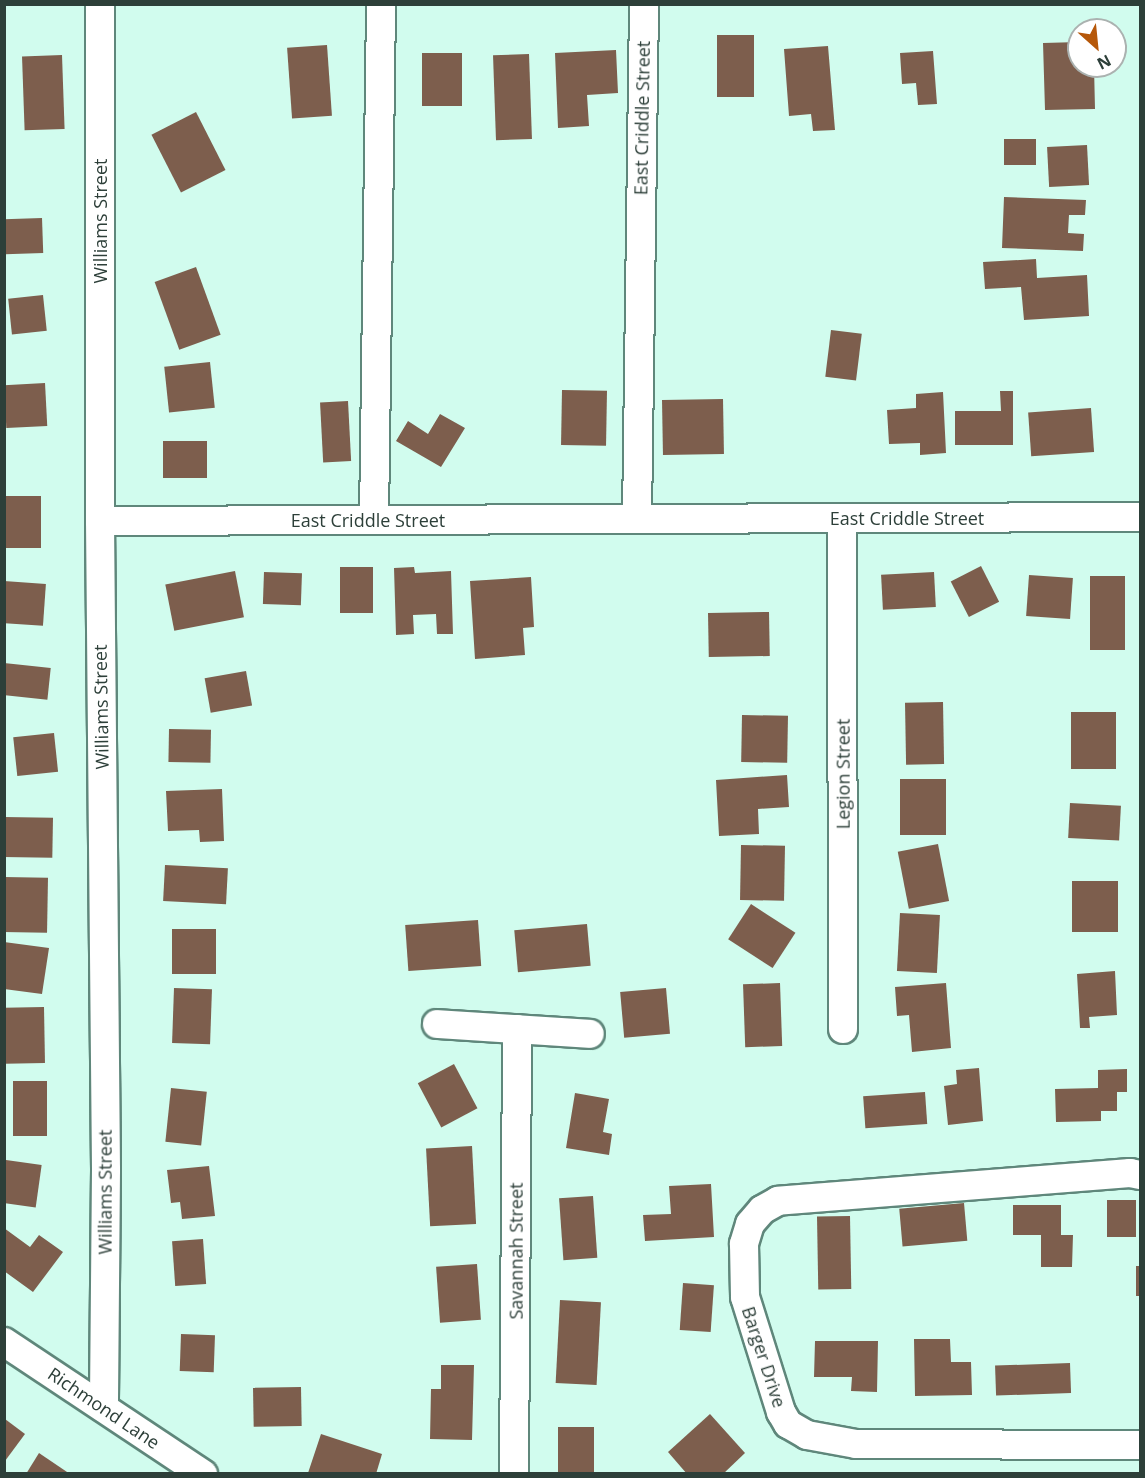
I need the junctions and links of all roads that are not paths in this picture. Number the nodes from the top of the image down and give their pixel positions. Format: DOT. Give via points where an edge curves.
graph roads {
  1 [pos="100,4"];
  2 [pos="381,4"];
  3 [pos="644,4"];
  4 [pos="1140,517"];
  5 [pos="842,518"];
  6 [pos="637,519"];
  7 [pos="375,520"];
  8 [pos="99,521"];
  9 [pos="437,1024"];
  10 [pos="518,1029"];
  11 [pos="843,1029"];
  12 [pos="590,1034"];
  13 [pos="1140,1175"];
  14 [pos="4,1342"];
  15 [pos="104,1408"];
  16 [pos="1140,1445"];
  17 [pos="202,1473"];
  18 [pos="514,1473"];
  1 -- 8 [label="street, Williams Street"];
  2 -- 7 [label="street"];
  3 -- 6 [label="street, East Criddle Street"];
  4 -- 5 [label="street, East Criddle Street"];
  5 -- 6 [label="street, East Criddle Street"];
  5 -- 11 [label="street, Legion Street"];
  6 -- 7 [label="street, East Criddle Street"];
  7 -- 8 [label="street, East Criddle Street"];
  8 -- 15 [label="street, Williams Street" via="106,1170"];
  9 -- 10 [label="street"];
  10 -- 12 [label="street"];
  10 -- 18 [label="street, Savannah Street"];
  13 -- 16 [label="street, Barger Drive" via="778,1201 762,1210 750,1224 744,1244 745,1297 780,1412 788,1424 807,1435 856,1444"];
  14 -- 15 [label="street, Richmond Lane"];
  15 -- 17 [label="street, Richmond Lane"];
}
